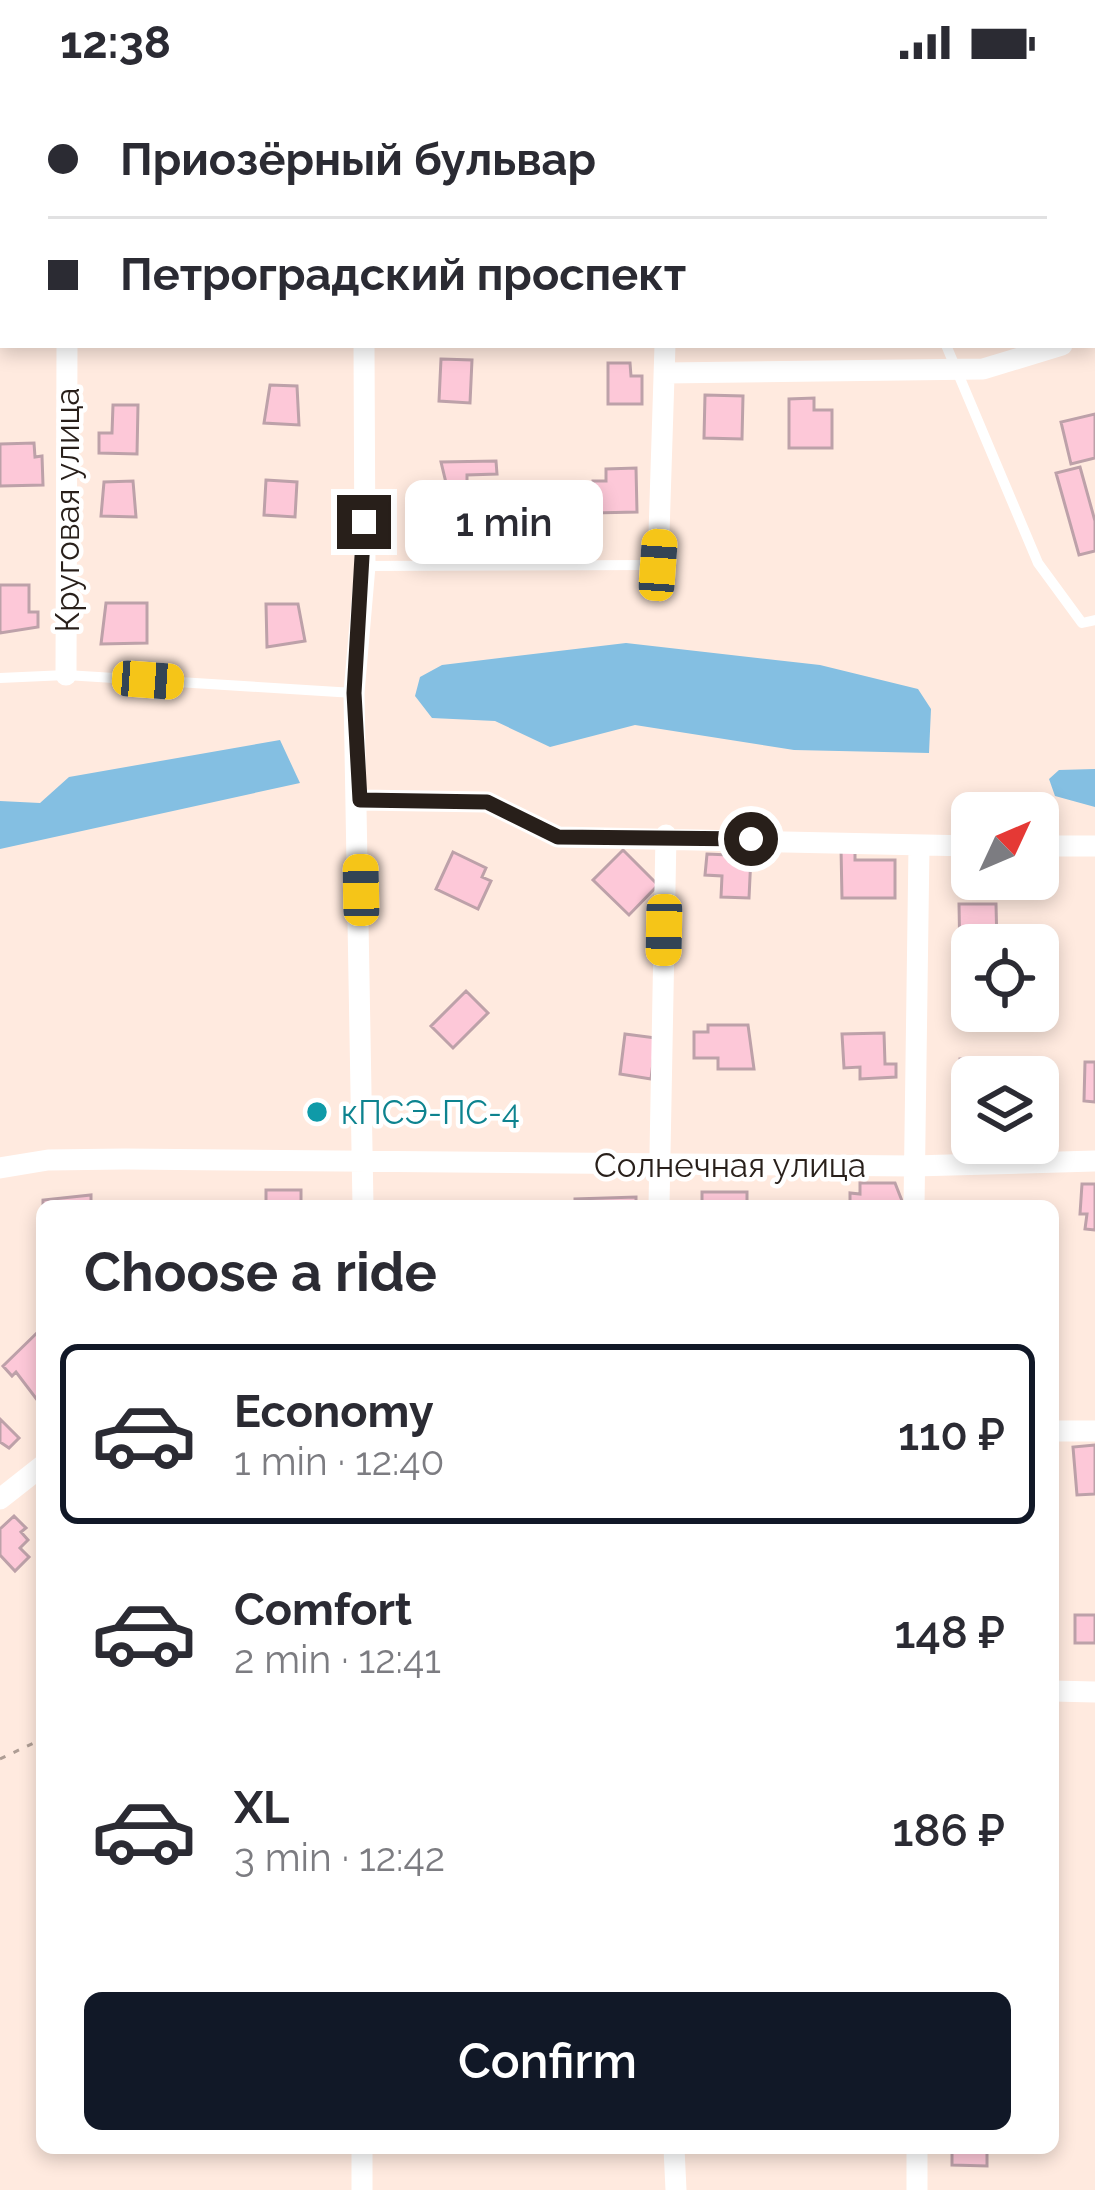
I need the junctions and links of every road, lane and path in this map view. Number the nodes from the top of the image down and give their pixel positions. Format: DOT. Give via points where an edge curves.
graph roads {
  1 [pos="67,348"];
  2 [pos="364,348"];
  3 [pos="665,348"];
  4 [pos="947,348"];
  5 [pos="1052,348"];
  6 [pos="953,370"];
  7 [pos="665,374"];
  8 [pos="658,565"];
  9 [pos="365,566"];
  10 [pos="1089,621"];
  11 [pos="66,675"];
  12 [pos="0,678"];
  13 [pos="354,693"];
  14 [pos="360,800"];
  15 [pos="666,836"];
  16 [pos="920,846"];
  17 [pos="951,846"];
  18 [pos="1059,846"];
  19 [pos="1095,846"];
  20 [pos="364,1160"];
  21 [pos="1095,1161"];
  22 [pos="659,1166"];
  23 [pos="914,1166"];
  24 [pos="0,1168"];
  25 [pos="363,1200"];
  26 [pos="659,1200"];
  27 [pos="914,1200"];
  28 [pos="1059,1431"];
  29 [pos="1095,1431"];
  30 [pos="36,1471"];
  31 [pos="0,1499"];
  32 [pos="1059,1691"];
  33 [pos="1095,1692"];
  34 [pos="36,1742"];
  35 [pos="0,1759"];
  36 [pos="362,2154"];
  37 [pos="674,2154"];
  38 [pos="917,2154"];
  39 [pos="362,2190"];
  40 [pos="676,2190"];
  41 [pos="917,2190"];
  1 -- 11 [label="street, Круговая улица"];
  2 -- 9 [label="street"];
  3 -- 7 [label="street"];
  4 -- 6 [label="lane"];
  5 -- 6 [label="street"];
  6 -- 7 [label="street"];
  6 -- 10 [label="lane" via="1038,563"];
  7 -- 8 [label="street"];
  8 -- 9 [label="lane"];
  9 -- 13 [label="street"];
  11 -- 12 [label="lane"];
  11 -- 13 [label="lane"];
  13 -- 14 [label="street"];
  14 -- 15 [label="street" via="487,802 558,837"];
  14 -- 20 [label="street"];
  15 -- 16 [label="street"];
  15 -- 22 [label="street"];
  16 -- 17 [label="street"];
  16 -- 23 [label="street"];
  18 -- 19 [label="street"];
  20 -- 22 [label="street, Солнечная улица"];
  20 -- 24 [label="street, Солнечная улица" via="48,1160"];
  20 -- 25 [label="street"];
  21 -- 23 [label="street, Солнечная улица"];
  22 -- 23 [label="street, Солнечная улица"];
  22 -- 26 [label="street"];
  23 -- 27 [label="street"];
  28 -- 29 [label="street"];
  30 -- 31 [label="street"];
  32 -- 33 [label="street"];
  34 -- 35 [label="path"];
  36 -- 39 [label="street"];
  37 -- 40 [label="street"];
  38 -- 41 [label="street"];
}
